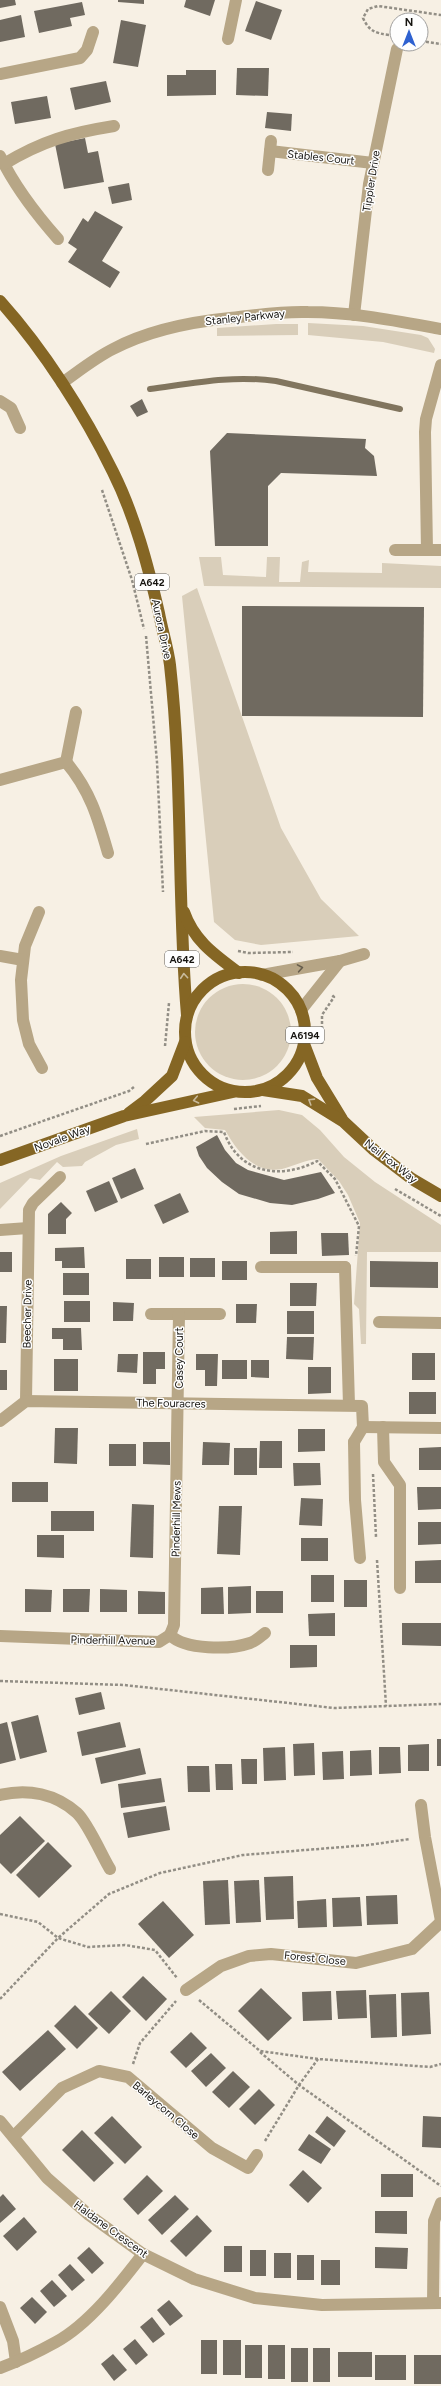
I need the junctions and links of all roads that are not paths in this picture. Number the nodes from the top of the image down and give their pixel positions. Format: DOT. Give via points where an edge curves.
graph roads {
  1 [pos="236,0"];
  2 [pos="93,32"];
  3 [pos="228,39"];
  4 [pos="397,52"];
  5 [pos="0,74"];
  6 [pos="114,126"];
  7 [pos="2,160"];
  8 [pos="373,163"];
  9 [pos="268,170"];
  10 [pos="58,239"];
  11 [pos="0,301"];
  12 [pos="354,315"];
  13 [pos="441,329"];
  14 [pos="441,365"];
  15 [pos="62,383"];
  16 [pos="0,401"];
  17 [pos="20,428"];
  18 [pos="395,550"];
  19 [pos="427,550"];
  20 [pos="441,550"];
  21 [pos="76,712"];
  22 [pos="66,762"];
  23 [pos="0,780"];
  24 [pos="108,853"];
  25 [pos="182,903"];
  26 [pos="39,912"];
  27 [pos="364,954"];
  28 [pos="0,956"];
  29 [pos="23,960"];
  30 [pos="340,961"];
  31 [pos="240,972"];
  32 [pos="262,975"];
  33 [pos="301,1010"];
  34 [pos="187,1015"];
  35 [pos="185,1041"];
  36 [pos="304,1044"];
  37 [pos="42,1068"];
  38 [pos="263,1090"];
  39 [pos="234,1092"];
  40 [pos="124,1116"];
  41 [pos="344,1122"];
  42 [pos="0,1160"];
  43 [pos="60,1178"];
  44 [pos="441,1196"];
  45 [pos="28,1228"];
  46 [pos="0,1230"];
  47 [pos="261,1267"];
  48 [pos="151,1314"];
  49 [pos="179,1314"];
  50 [pos="220,1314"];
  51 [pos="380,1322"];
  52 [pos="441,1323"];
  53 [pos="26,1401"];
  54 [pos="179,1403"];
  55 [pos="348,1405"];
  56 [pos="0,1421"];
  57 [pos="363,1427"];
  58 [pos="383,1427"];
  59 [pos="441,1428"];
  60 [pos="360,1558"];
  61 [pos="400,1588"];
  62 [pos="265,1633"];
  63 [pos="170,1635"];
  64 [pos="0,1636"];
  65 [pos="0,1794"];
  66 [pos="421,1805"];
  67 [pos="110,1869"];
  68 [pos="441,1922"];
  69 [pos="186,1990"];
  70 [pos="0,2122"];
  71 [pos="14,2136"];
  72 [pos="256,2156"];
  73 [pos="441,2203"];
  74 [pos="143,2254"];
  75 [pos="437,2303"];
  76 [pos="0,2307"];
  77 [pos="16,2362"];
  78 [pos="0,2368"];
  1 -- 3 [label="street"];
  2 -- 5 [label="street" via="87,50 80,58"];
  4 -- 8 [label="street, Tippler Drive"];
  6 -- 7 [label="street" via="55,138"];
  7 -- 10 [label="street" via="12,180 33,210"];
  8 -- 9 [label="street, Stables Court" via="270,146"];
  8 -- 12 [label="street, Tippler Drive"];
  11 -- 15 [label="main road, Aurora Drive / A642" via="24,328"];
  12 -- 13 [label="street, Stanley Parkway"];
  12 -- 15 [label="street, Stanley Parkway" via="283,312 213,320 159,330 113,349"];
  14 -- 19 [label="street" via="426,419 425,432"];
  15 -- 25 [label="main road, Aurora Drive / A642" via="113,472 150,574 170,663"];
  16 -- 17 [label="street" via="11,408"];
  18 -- 19 [label="street"];
  19 -- 20 [label="street"];
  21 -- 22 [label="street"];
  22 -- 23 [label="street"];
  22 -- 24 [label="street" via="81,780 95,809"];
  25 -- 31 [label="main road, Aurora Drive / A642" via="197,939"];
  34 -- 25 [label="main road, Aurora Drive / A642, one-way" via="182,962"];
  26 -- 29 [label="street" via="25,946"];
  27 -- 30 [label="street"];
  28 -- 29 [label="street"];
  29 -- 37 [label="street" via="23,1020 29,1044"];
  32 -- 30 [label="street, one-way"];
  30 -- 33 [label="street"];
  31 -- 32 [label="main road, A6194"];
  31 -- 34 [label="main road, A6194" via="211,982 200,992"];
  32 -- 33 [label="main road, A6194" via="284,987"];
  33 -- 36 [label="main road, A6194"];
  34 -- 35 [label="main road, A6194"];
  35 -- 39 [label="main road, A6194" via="193,1063 206,1078 223,1089"];
  35 -- 40 [label="main road, Novale Way / A6194" via="172,1076"];
  36 -- 38 [label="main road, A6194" via="288,1075"];
  36 -- 41 [label="main road, Neil Fox Way / A6194" via="317,1078"];
  38 -- 39 [label="main road, A6194"];
  41 -- 38 [label="main road, Neil Fox Way / A6194, one-way" via="302,1096"];
  39 -- 40 [label="main road, Novale Way / A6194, one-way"];
  40 -- 42 [label="main road, Novale Way / A6194"];
  41 -- 44 [label="main road, Neil Fox Way / A6194" via="393,1165"];
  43 -- 45 [label="street, Beecher Drive" via="33,1202 29,1210"];
  45 -- 46 [label="street"];
  45 -- 53 [label="street, Beecher Drive"];
  47 -- 55 [label="street" via="345,1267"];
  48 -- 49 [label="street, Casey Court"];
  49 -- 50 [label="street, Casey Court"];
  49 -- 54 [label="street, Casey Court"];
  51 -- 52 [label="street"];
  53 -- 54 [label="street, The Fouracres"];
  53 -- 56 [label="street"];
  54 -- 55 [label="street, The Fouracres"];
  54 -- 63 [label="street, Pinderhill Mews" via="174,1625"];
  55 -- 57 [label="street, The Fouracres" via="362,1406"];
  57 -- 58 [label="street"];
  57 -- 60 [label="street" via="354,1442"];
  58 -- 59 [label="street"];
  58 -- 61 [label="street" via="384,1462 400,1485"];
  62 -- 63 [label="street, Pinderhill Avenue" via="252,1643 241,1646 191,1646 177,1642"];
  63 -- 64 [label="street, Pinderhill Avenue" via="159,1642"];
  65 -- 67 [label="street" via="17,1791 51,1796 78,1814"];
  66 -- 68 [label="street, Forest Close"];
  68 -- 69 [label="street, Forest Close" via="412,1949 356,1963 271,1954 249,1956 221,1966"];
  70 -- 71 [label="street, Haldane Crescent"];
  71 -- 72 [label="street, Barleycorn Close" via="62,2088 99,2071 128,2077 212,2148 248,2168"];
  71 -- 74 [label="street, Haldane Crescent" via="47,2178 90,2215"];
  73 -- 75 [label="street" via="434,2221"];
  74 -- 75 [label="street, Haldane Crescent" via="194,2279 255,2298 322,2305"];
  74 -- 77 [label="street" via="117,2288 91,2314 57,2342"];
  76 -- 77 [label="street" via="13,2341"];
  77 -- 78 [label="street"];
}
